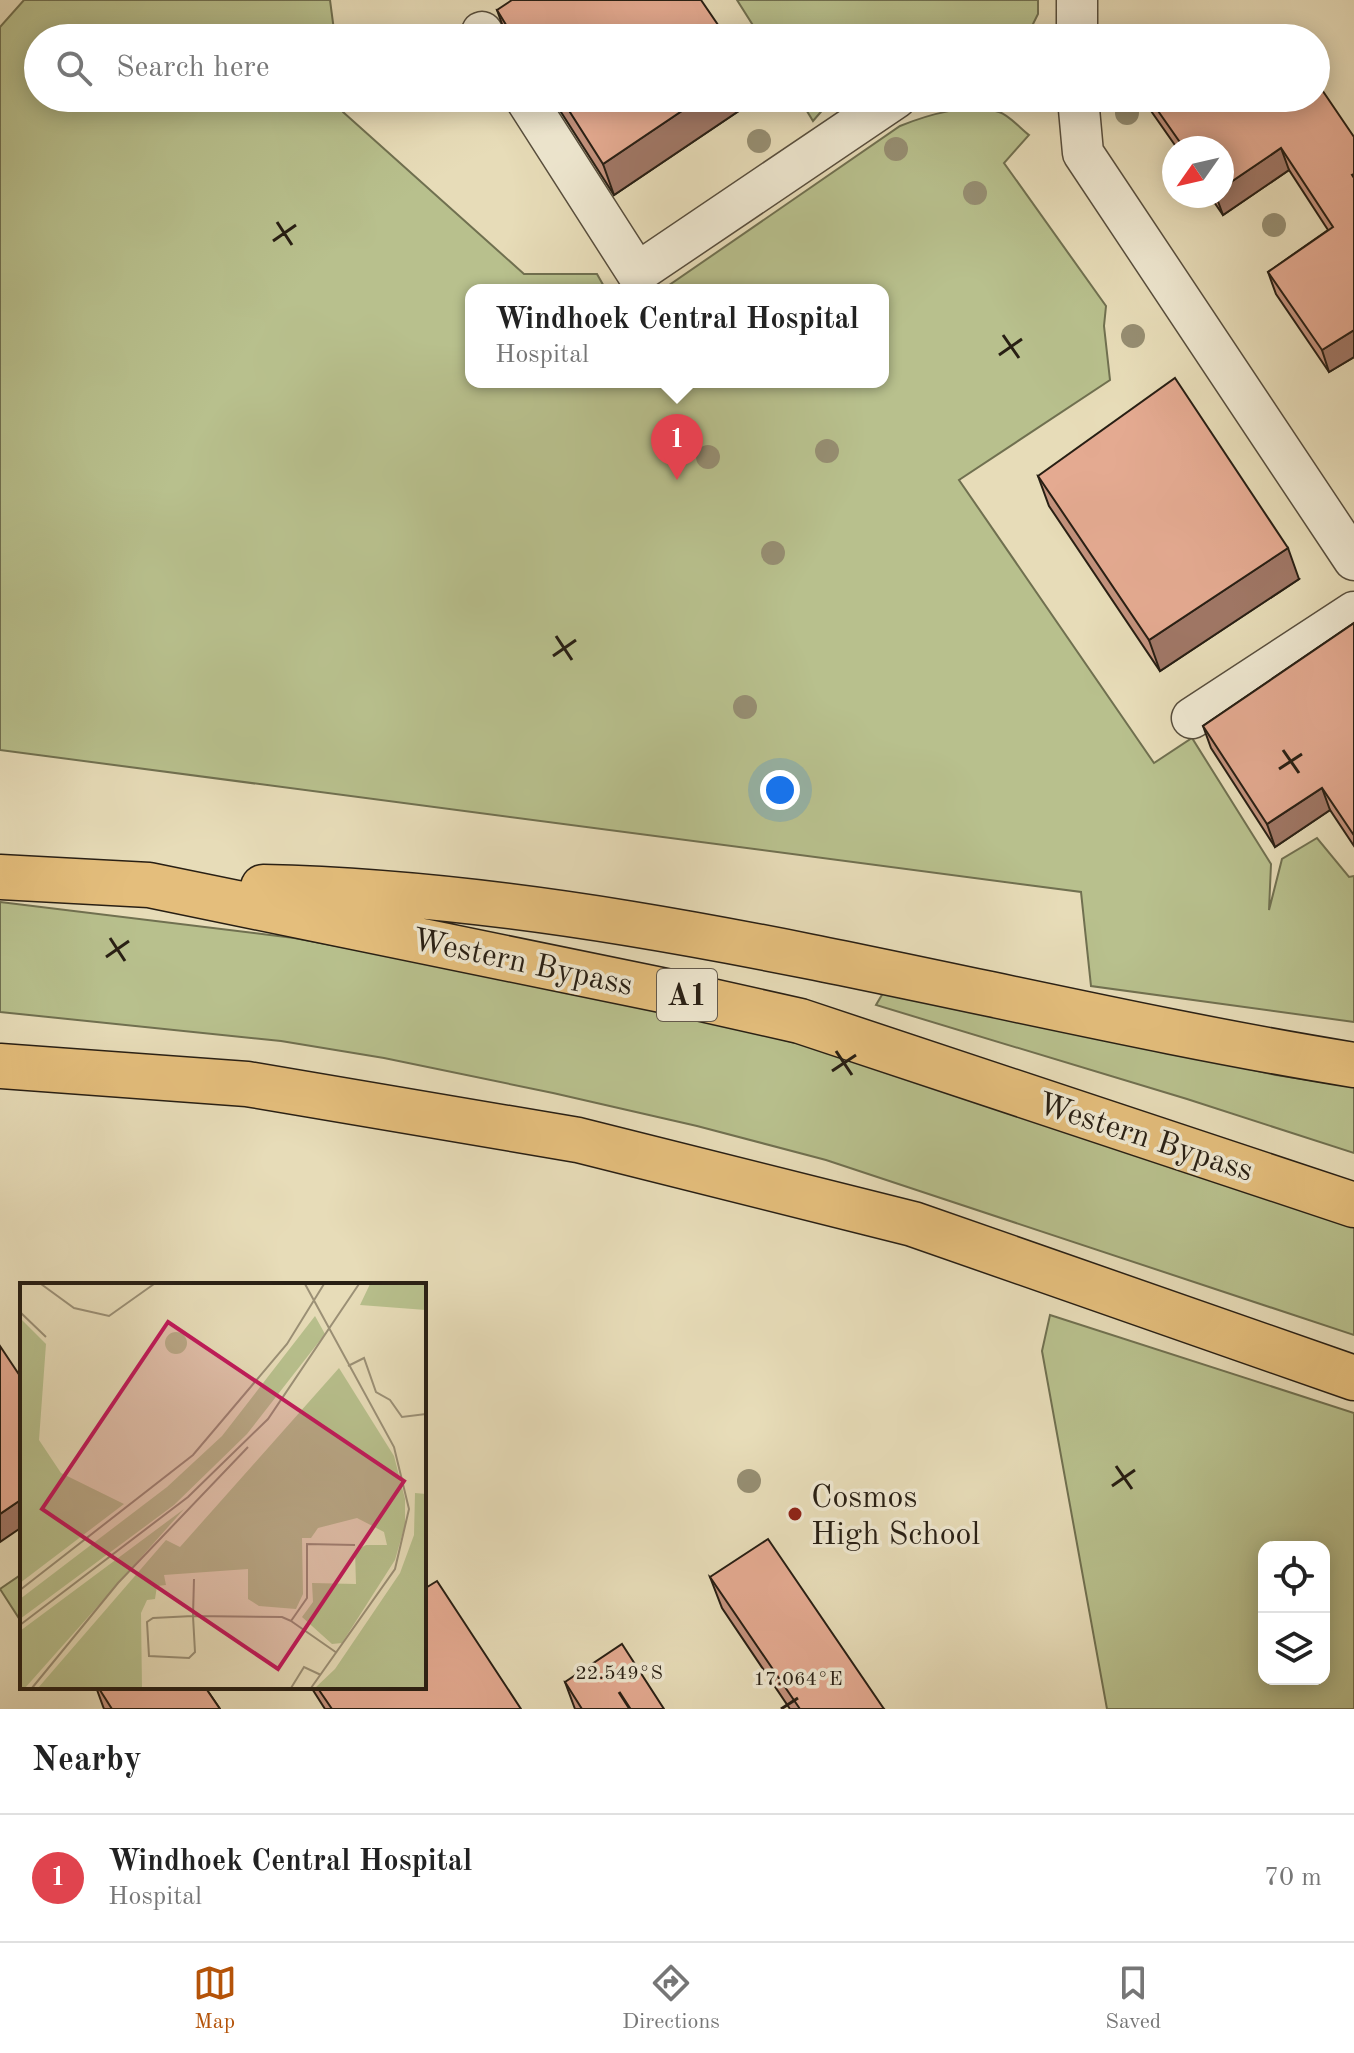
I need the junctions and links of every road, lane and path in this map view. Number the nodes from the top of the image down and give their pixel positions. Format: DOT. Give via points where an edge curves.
graph roads {
  1 [pos="1077,0"];
  2 [pos="1077,24"];
  3 [pos="534,112"];
  4 [pos="875,112"];
  5 [pos="1079,112"];
  6 [pos="1354,560"];
  7 [pos="1354,612"];
  8 [pos="1192,718"];
  9 [pos="0,877"];
  10 [pos="149,885"];
  11 [pos="1354,1065"];
  12 [pos="0,1066"];
  13 [pos="1354,1205"];
  14 [pos="1354,1378"];
  1 -- 2 [label="lane"];
  3 -- 4 [label="lane" via="637,273"];
  5 -- 6 [label="lane" via="1083,153"];
  7 -- 8 [label="lane"];
  9 -- 10 [label="highway, Western Bypass / A1"];
  10 -- 11 [label="highway" via="316,888 599,917"];
  10 -- 13 [label="highway, Western Bypass / A1" via="800,1021"];
  12 -- 14 [label="highway" via="247,1084 578,1140 913,1224"];
}
